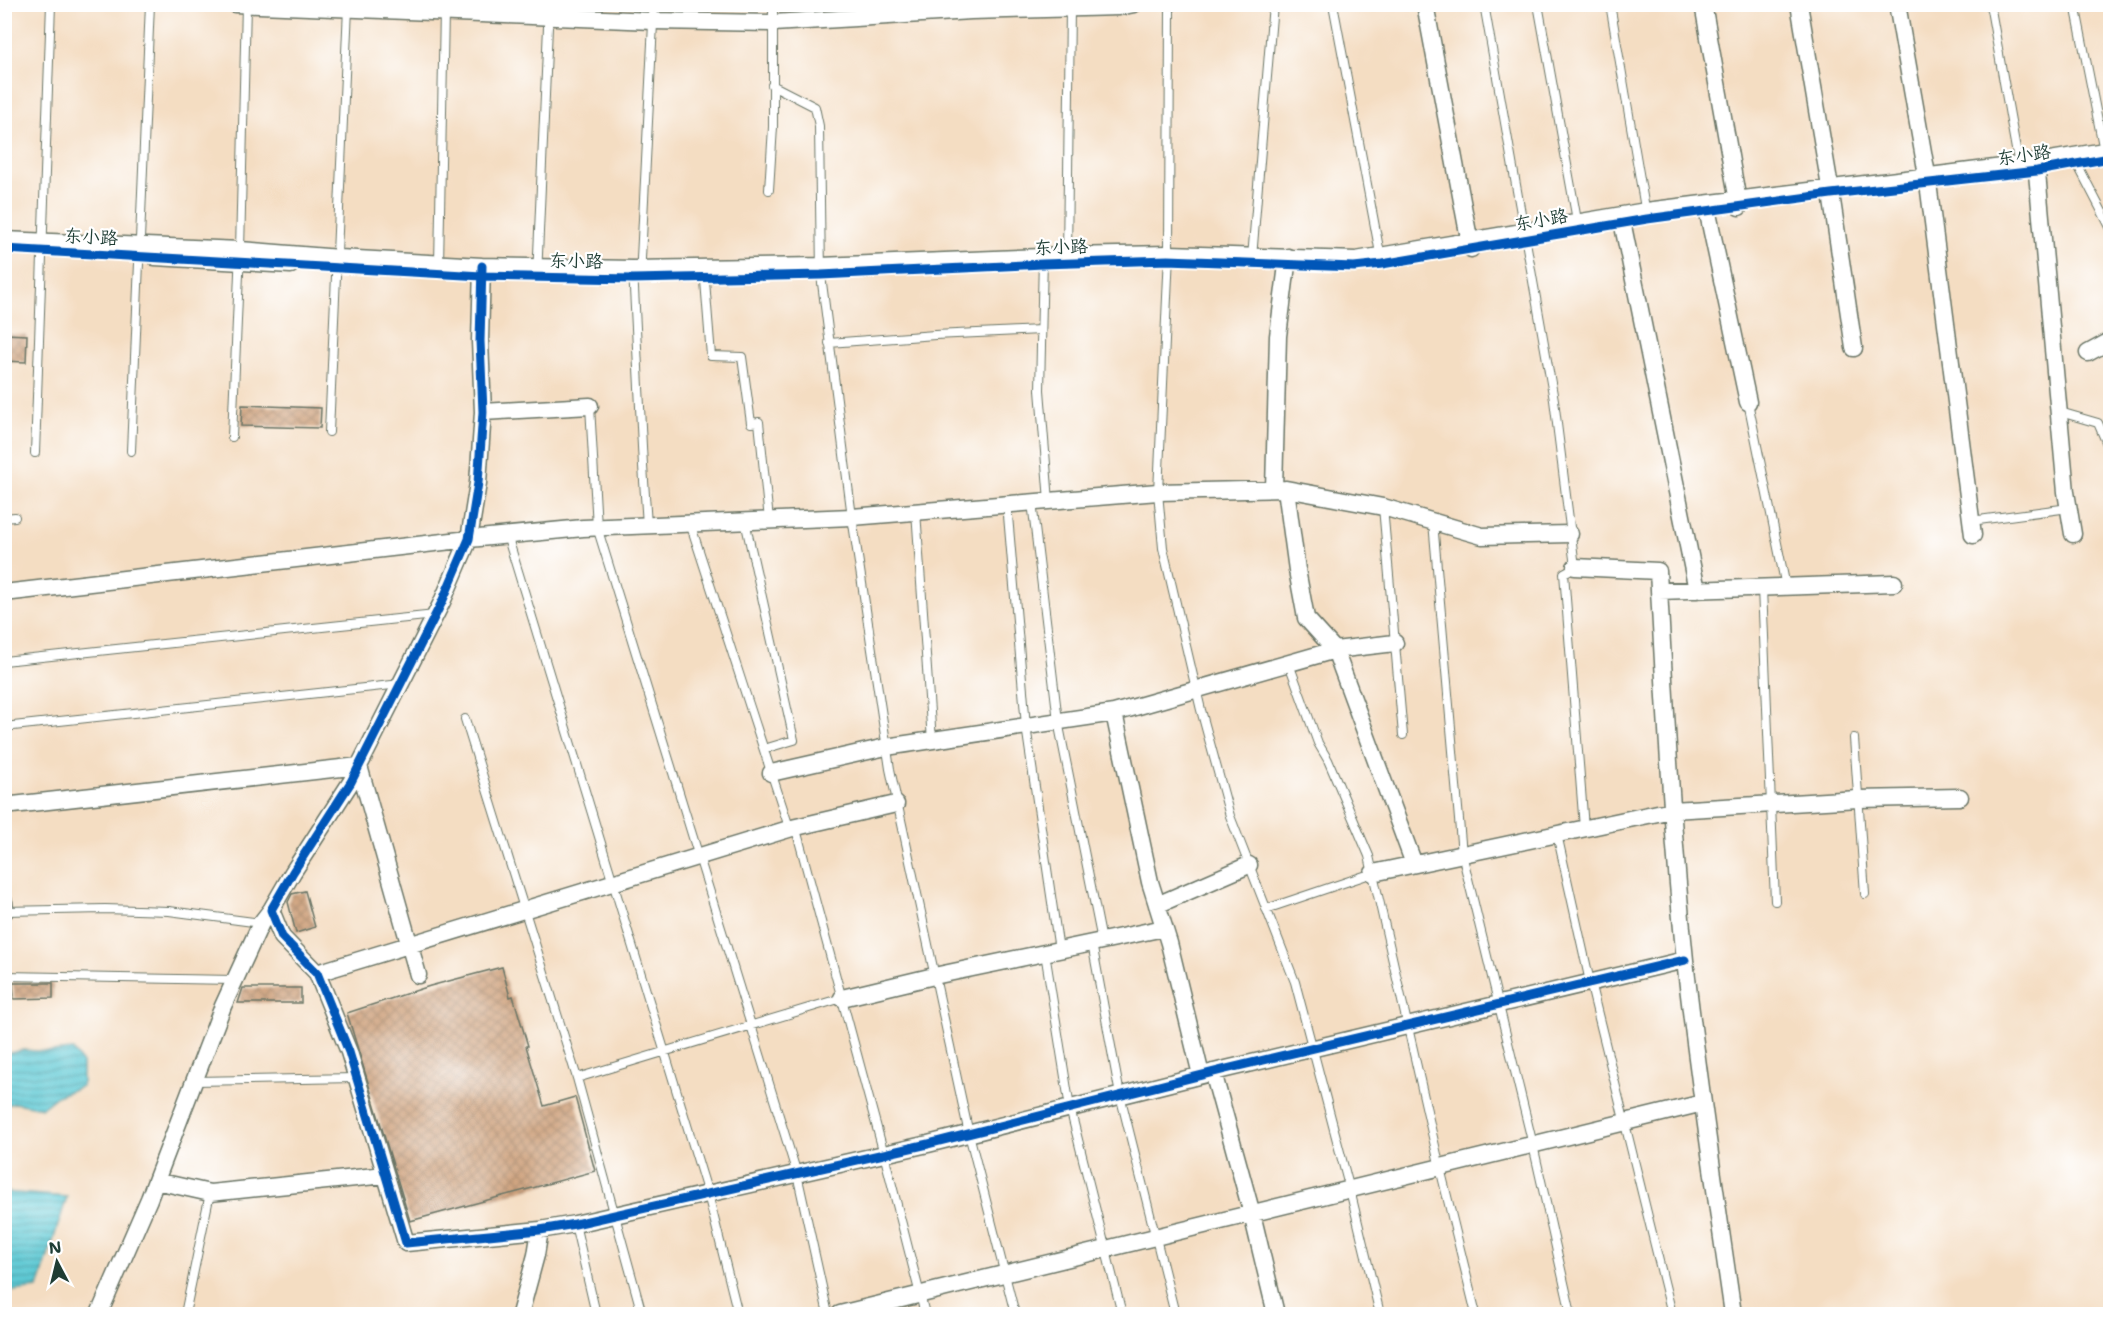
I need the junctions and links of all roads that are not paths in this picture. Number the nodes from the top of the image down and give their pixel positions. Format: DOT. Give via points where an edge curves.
graph roads {
  1 [pos="51,4"];
  2 [pos="150,4"];
  3 [pos="236,4"];
  4 [pos="773,4"];
  5 [pos="1134,4"];
  6 [pos="1170,4"];
  7 [pos="1273,4"];
  8 [pos="1333,4"];
  9 [pos="1425,4"];
  10 [pos="1484,4"];
  11 [pos="1538,4"];
  12 [pos="1610,4"];
  13 [pos="1702,4"];
  14 [pos="1799,4"];
  15 [pos="1897,4"];
  16 [pos="1990,4"];
  17 [pos="2075,4"];
  18 [pos="246,5"];
  19 [pos="348,6"];
  20 [pos="971,8"];
  21 [pos="1070,8"];
  22 [pos="444,9"];
  23 [pos="874,10"];
  24 [pos="549,11"];
  25 [pos="653,13"];
  26 [pos="773,23"];
  27 [pos="772,85"];
  28 [pos="2107,155"];
  29 [pos="2075,160"];
  30 [pos="2028,167"];
  31 [pos="1928,179"];
  32 [pos="769,190"];
  33 [pos="1830,191"];
  34 [pos="1739,203"];
  35 [pos="1707,207"];
  36 [pos="1646,215"];
  37 [pos="1622,219"];
  38 [pos="1578,227"];
  39 [pos="2110,227"];
  40 [pos="1526,236"];
  41 [pos="4,240"];
  42 [pos="1470,245"];
  43 [pos="41,246"];
  44 [pos="4,249"];
  45 [pos="140,251"];
  46 [pos="240,256"];
  47 [pos="1168,257"];
  48 [pos="1067,259"];
  49 [pos="1252,259"];
  50 [pos="1043,260"];
  51 [pos="1288,260"];
  52 [pos="1381,261"];
  53 [pos="338,263"];
  54 [pos="439,264"];
  55 [pos="821,270"];
  56 [pos="482,271"];
  57 [pos="536,271"];
  58 [pos="705,273"];
  59 [pos="637,274"];
  60 [pos="1041,330"];
  61 [pos="2110,341"];
  62 [pos="829,343"];
  63 [pos="1854,348"];
  64 [pos="2088,354"];
  65 [pos="1748,402"];
  66 [pos="590,406"];
  67 [pos="483,412"];
  68 [pos="2060,412"];
  69 [pos="329,432"];
  70 [pos="232,437"];
  71 [pos="131,451"];
  72 [pos="2110,451"];
  73 [pos="35,453"];
  74 [pos="1280,489"];
  75 [pos="1158,492"];
  76 [pos="1049,501"];
  77 [pos="1032,502"];
  78 [pos="1007,504"];
  79 [pos="1383,507"];
  80 [pos="2069,508"];
  81 [pos="916,512"];
  82 [pos="15,517"];
  83 [pos="852,517"];
  84 [pos="4,518"];
  85 [pos="769,520"];
  86 [pos="746,521"];
  87 [pos="1433,522"];
  88 [pos="690,523"];
  89 [pos="647,525"];
  90 [pos="597,527"];
  91 [pos="1972,528"];
  92 [pos="1570,534"];
  93 [pos="2073,534"];
  94 [pos="507,535"];
  95 [pos="469,539"];
  96 [pos="1575,567"];
  97 [pos="1894,584"];
  98 [pos="1786,587"];
  99 [pos="1762,588"];
  100 [pos="1696,590"];
  101 [pos="1659,591"];
  102 [pos="4,593"];
  103 [pos="435,615"];
  104 [pos="1395,643"];
  105 [pos="1335,650"];
  106 [pos="4,661"];
  107 [pos="1288,664"];
  108 [pos="401,684"];
  109 [pos="1196,691"];
  110 [pos="1114,713"];
  111 [pos="465,719"];
  112 [pos="1058,721"];
  113 [pos="1026,726"];
  114 [pos="4,727"];
  115 [pos="1403,735"];
  116 [pos="1854,738"];
  117 [pos="932,741"];
  118 [pos="886,747"];
  119 [pos="764,749"];
  120 [pos="359,766"];
  121 [pos="771,773"];
  122 [pos="1960,797"];
  123 [pos="1858,799"];
  124 [pos="896,804"];
  125 [pos="1771,804"];
  126 [pos="4,806"];
  127 [pos="1672,810"];
  128 [pos="792,828"];
  129 [pos="1584,828"];
  130 [pos="1557,833"];
  131 [pos="1462,854"];
  132 [pos="699,856"];
  133 [pos="1413,864"];
  134 [pos="1249,865"];
  135 [pos="1373,873"];
  136 [pos="613,882"];
  137 [pos="1865,894"];
  138 [pos="1775,901"];
  139 [pos="4,902"];
  140 [pos="1157,905"];
  141 [pos="523,909"];
  142 [pos="1266,909"];
  143 [pos="5,911"];
  144 [pos="266,916"];
  145 [pos="1164,928"];
  146 [pos="1097,942"];
  147 [pos="409,945"];
  148 [pos="1052,951"];
  149 [pos="1685,960"];
  150 [pos="317,973"];
  151 [pos="418,975"];
  152 [pos="4,976"];
  153 [pos="934,976"];
  154 [pos="235,980"];
  155 [pos="1590,982"];
  156 [pos="842,998"];
  157 [pos="1498,1004"];
  158 [pos="751,1025"];
  159 [pos="1407,1026"];
  160 [pos="1312,1048"];
  161 [pos="665,1051"];
  162 [pos="1207,1074"];
  163 [pos="357,1078"];
  164 [pos="577,1078"];
  165 [pos="194,1081"];
  166 [pos="1120,1095"];
  167 [pos="1703,1103"];
  168 [pos="1070,1108"];
  169 [pos="1625,1122"];
  170 [pos="969,1134"];
  171 [pos="1533,1145"];
  172 [pos="884,1154"];
  173 [pos="1440,1168"];
  174 [pos="797,1174"];
  175 [pos="385,1175"];
  176 [pos="156,1181"];
  177 [pos="1350,1190"];
  178 [pos="210,1193"];
  179 [pos="708,1194"];
  180 [pos="616,1214"];
  181 [pos="1252,1214"];
  182 [pos="575,1224"];
  183 [pos="540,1230"];
  184 [pos="1156,1237"];
  185 [pos="1105,1250"];
  186 [pos="1004,1274"];
  187 [pos="920,1295"];
  188 [pos="99,1314"];
  189 [pos="185,1314"];
  190 [pos="519,1314"];
  191 [pos="596,1314"];
  192 [pos="642,1314"];
  193 [pos="738,1314"];
  194 [pos="828,1314"];
  195 [pos="840,1314"];
  196 [pos="925,1314"];
  197 [pos="1015,1314"];
  198 [pos="1122,1314"];
  199 [pos="1175,1314"];
  200 [pos="1276,1314"];
  201 [pos="1380,1314"];
  202 [pos="1476,1314"];
  203 [pos="1571,1314"];
  204 [pos="1672,1314"];
  205 [pos="1733,1314"];
  1 -- 43 [label="lane"];
  2 -- 45 [label="lane"];
  3 -- 18 [label="street"];
  4 -- 26 [label="lane"];
  5 -- 21 [label="street"];
  6 -- 47 [label="lane"];
  7 -- 49 [label="lane"];
  8 -- 52 [label="lane"];
  9 -- 42 [label="street"];
  10 -- 40 [label="lane"];
  11 -- 38 [label="lane"];
  12 -- 36 [label="lane"];
  13 -- 34 [label="street"];
  14 -- 33 [label="street"];
  15 -- 31 [label="street"];
  16 -- 30 [label="lane"];
  17 -- 28 [label="lane"];
  18 -- 19 [label="street"];
  18 -- 46 [label="lane"];
  19 -- 22 [label="street"];
  19 -- 53 [label="lane"];
  20 -- 21 [label="street"];
  20 -- 23 [label="street"];
  21 -- 48 [label="lane"];
  22 -- 24 [label="street"];
  22 -- 54 [label="lane"];
  23 -- 26 [label="street"];
  24 -- 25 [label="street"];
  24 -- 57 [label="lane"];
  25 -- 26 [label="street"];
  25 -- 59 [label="lane"];
  26 -- 27 [label="lane"];
  27 -- 32 [label="lane"];
  27 -- 55 [label="lane" via="815,107 819,126"];
  28 -- 29 [label="street, 东小路"];
  29 -- 30 [label="street, 东小路"];
  29 -- 39 [label="lane"];
  30 -- 31 [label="street, 东小路"];
  30 -- 68 [label="street"];
  31 -- 33 [label="street, 东小路"];
  31 -- 91 [label="street"];
  33 -- 34 [label="street, 东小路"];
  33 -- 63 [label="street"];
  34 -- 35 [label="street, 东小路"];
  35 -- 36 [label="street, 东小路"];
  35 -- 65 [label="street"];
  36 -- 37 [label="street, 东小路"];
  37 -- 38 [label="street, 东小路"];
  37 -- 100 [label="street"];
  38 -- 40 [label="street, 东小路"];
  40 -- 42 [label="street, 东小路"];
  40 -- 92 [label="lane" via="1554,400"];
  41 -- 43 [label="street, 东小路"];
  42 -- 52 [label="street, 东小路"];
  43 -- 44 [label="street, 东小路"];
  43 -- 45 [label="street, 东小路"];
  43 -- 73 [label="lane"];
  45 -- 46 [label="street, 东小路"];
  45 -- 71 [label="lane"];
  46 -- 53 [label="street, 东小路"];
  46 -- 70 [label="lane"];
  47 -- 48 [label="street, 东小路"];
  47 -- 49 [label="street, 东小路"];
  47 -- 75 [label="lane"];
  48 -- 50 [label="street, 东小路"];
  49 -- 51 [label="street, 东小路"];
  50 -- 55 [label="street, 东小路"];
  50 -- 60 [label="lane"];
  51 -- 52 [label="street, 东小路" via="1354,267"];
  51 -- 74 [label="street" via="1278,336"];
  53 -- 54 [label="street, 东小路"];
  53 -- 56 [label="street, 东小路"];
  53 -- 69 [label="lane"];
  54 -- 56 [label="street, 东小路"];
  55 -- 58 [label="street, 东小路"];
  55 -- 62 [label="lane"];
  56 -- 57 [label="street, 东小路"];
  56 -- 67 [label="street"];
  57 -- 59 [label="street, 东小路"];
  58 -- 59 [label="street, 东小路"];
  58 -- 85 [label="lane" via="711,356 742,357 751,423 759,422"];
  59 -- 89 [label="lane"];
  60 -- 62 [label="lane"];
  60 -- 76 [label="lane" via="1040,390"];
  61 -- 64 [label="street"];
  62 -- 83 [label="lane"];
  65 -- 98 [label="lane"];
  66 -- 67 [label="street"];
  66 -- 90 [label="lane"];
  67 -- 95 [label="street"];
  68 -- 72 [label="lane" via="2098,423"];
  68 -- 80 [label="street"];
  74 -- 75 [label="street"];
  74 -- 79 [label="street"];
  74 -- 105 [label="street" via="1306,618"];
  75 -- 76 [label="street"];
  75 -- 109 [label="lane" via="1162,548"];
  76 -- 77 [label="street"];
  77 -- 78 [label="street"];
  77 -- 112 [label="lane"];
  78 -- 81 [label="street"];
  78 -- 113 [label="lane"];
  79 -- 87 [label="street"];
  79 -- 104 [label="lane"];
  80 -- 91 [label="lane"];
  80 -- 93 [label="street"];
  81 -- 83 [label="street"];
  81 -- 117 [label="lane"];
  82 -- 84 [label="lane"];
  83 -- 85 [label="street"];
  83 -- 118 [label="lane"];
  85 -- 86 [label="street"];
  86 -- 88 [label="street"];
  86 -- 119 [label="lane" via="794,740"];
  87 -- 92 [label="street" via="1482,536"];
  87 -- 131 [label="lane"];
  88 -- 89 [label="street"];
  88 -- 119 [label="lane"];
  89 -- 90 [label="street"];
  90 -- 94 [label="street"];
  90 -- 132 [label="lane"];
  92 -- 96 [label="lane"];
  94 -- 95 [label="street"];
  94 -- 136 [label="lane"];
  95 -- 102 [label="street"];
  95 -- 103 [label="street"];
  96 -- 101 [label="street" via="1658,571"];
  96 -- 129 [label="lane" via="1564,573"];
  97 -- 98 [label="street"];
  98 -- 99 [label="street"];
  99 -- 100 [label="street"];
  99 -- 125 [label="lane"];
  100 -- 101 [label="street"];
  101 -- 127 [label="street"];
  103 -- 106 [label="lane"];
  103 -- 108 [label="street"];
  104 -- 105 [label="street"];
  104 -- 115 [label="lane"];
  105 -- 107 [label="street"];
  105 -- 133 [label="street"];
  107 -- 109 [label="street"];
  107 -- 135 [label="lane" via="1318,743 1369,855"];
  108 -- 114 [label="lane"];
  108 -- 120 [label="street"];
  109 -- 110 [label="street"];
  109 -- 134 [label="lane" via="1230,816"];
  110 -- 112 [label="street"];
  110 -- 140 [label="street"];
  111 -- 141 [label="lane"];
  112 -- 113 [label="street"];
  112 -- 146 [label="lane"];
  113 -- 117 [label="street"];
  113 -- 148 [label="lane"];
  116 -- 123 [label="lane"];
  117 -- 118 [label="street"];
  118 -- 121 [label="street"];
  118 -- 124 [label="lane"];
  119 -- 121 [label="lane"];
  120 -- 126 [label="street"];
  120 -- 144 [label="street"];
  120 -- 147 [label="street"];
  121 -- 128 [label="lane"];
  122 -- 123 [label="street"];
  123 -- 125 [label="street"];
  123 -- 137 [label="lane"];
  124 -- 128 [label="street"];
  124 -- 153 [label="lane"];
  125 -- 127 [label="street"];
  125 -- 138 [label="lane"];
  127 -- 129 [label="street"];
  127 -- 149 [label="street"];
  128 -- 132 [label="street"];
  128 -- 156 [label="lane" via="797,833"];
  129 -- 130 [label="street"];
  130 -- 131 [label="street"];
  130 -- 155 [label="lane"];
  131 -- 133 [label="street"];
  131 -- 157 [label="lane"];
  132 -- 136 [label="street"];
  132 -- 158 [label="lane"];
  133 -- 135 [label="street"];
  134 -- 140 [label="street"];
  134 -- 142 [label="lane"];
  135 -- 142 [label="lane"];
  135 -- 159 [label="lane"];
  136 -- 141 [label="street"];
  136 -- 161 [label="lane"];
  139 -- 143 [label="street"];
  140 -- 145 [label="street"];
  141 -- 147 [label="street"];
  141 -- 164 [label="lane"];
  142 -- 160 [label="lane" via="1295,982"];
  143 -- 144 [label="lane" via="105,909"];
  144 -- 150 [label="street"];
  144 -- 154 [label="street"];
  145 -- 146 [label="street"];
  145 -- 162 [label="street"];
  146 -- 148 [label="street"];
  146 -- 166 [label="lane"];
  147 -- 150 [label="street"];
  147 -- 151 [label="street"];
  148 -- 153 [label="street"];
  148 -- 168 [label="lane"];
  149 -- 155 [label="street"];
  149 -- 167 [label="street"];
  150 -- 163 [label="street"];
  152 -- 154 [label="lane"];
  153 -- 156 [label="street"];
  153 -- 170 [label="lane"];
  154 -- 165 [label="street"];
  155 -- 157 [label="street"];
  155 -- 169 [label="lane"];
  156 -- 158 [label="lane"];
  156 -- 172 [label="lane"];
  157 -- 159 [label="street"];
  157 -- 171 [label="lane"];
  158 -- 161 [label="lane"];
  158 -- 174 [label="lane"];
  159 -- 160 [label="street"];
  159 -- 173 [label="lane"];
  160 -- 162 [label="street"];
  160 -- 177 [label="lane"];
  161 -- 164 [label="lane"];
  161 -- 179 [label="lane"];
  162 -- 166 [label="street"];
  162 -- 181 [label="street"];
  163 -- 165 [label="lane"];
  163 -- 175 [label="street"];
  164 -- 180 [label="lane"];
  165 -- 176 [label="street"];
  166 -- 168 [label="street"];
  166 -- 184 [label="lane"];
  167 -- 169 [label="street"];
  167 -- 205 [label="street"];
  168 -- 170 [label="street"];
  168 -- 185 [label="lane"];
  169 -- 171 [label="street"];
  169 -- 204 [label="lane"];
  170 -- 172 [label="street"];
  170 -- 186 [label="lane"];
  171 -- 173 [label="street"];
  171 -- 203 [label="lane"];
  172 -- 174 [label="street"];
  172 -- 187 [label="lane"];
  173 -- 177 [label="street"];
  173 -- 202 [label="lane"];
  174 -- 179 [label="street"];
  174 -- 194 [label="lane"];
  175 -- 178 [label="street"];
  175 -- 183 [label="street" via="405,1243"];
  176 -- 178 [label="street"];
  176 -- 188 [label="street"];
  177 -- 181 [label="street"];
  177 -- 201 [label="lane"];
  178 -- 189 [label="lane"];
  179 -- 180 [label="street"];
  179 -- 193 [label="lane"];
  180 -- 182 [label="street"];
  180 -- 192 [label="lane"];
  181 -- 184 [label="street"];
  181 -- 200 [label="street"];
  182 -- 183 [label="street"];
  182 -- 191 [label="lane"];
  183 -- 190 [label="street"];
  184 -- 185 [label="street"];
  184 -- 199 [label="lane"];
  185 -- 186 [label="street"];
  185 -- 198 [label="lane"];
  186 -- 187 [label="street"];
  186 -- 197 [label="lane"];
  187 -- 195 [label="street"];
  187 -- 196 [label="lane"];
}
